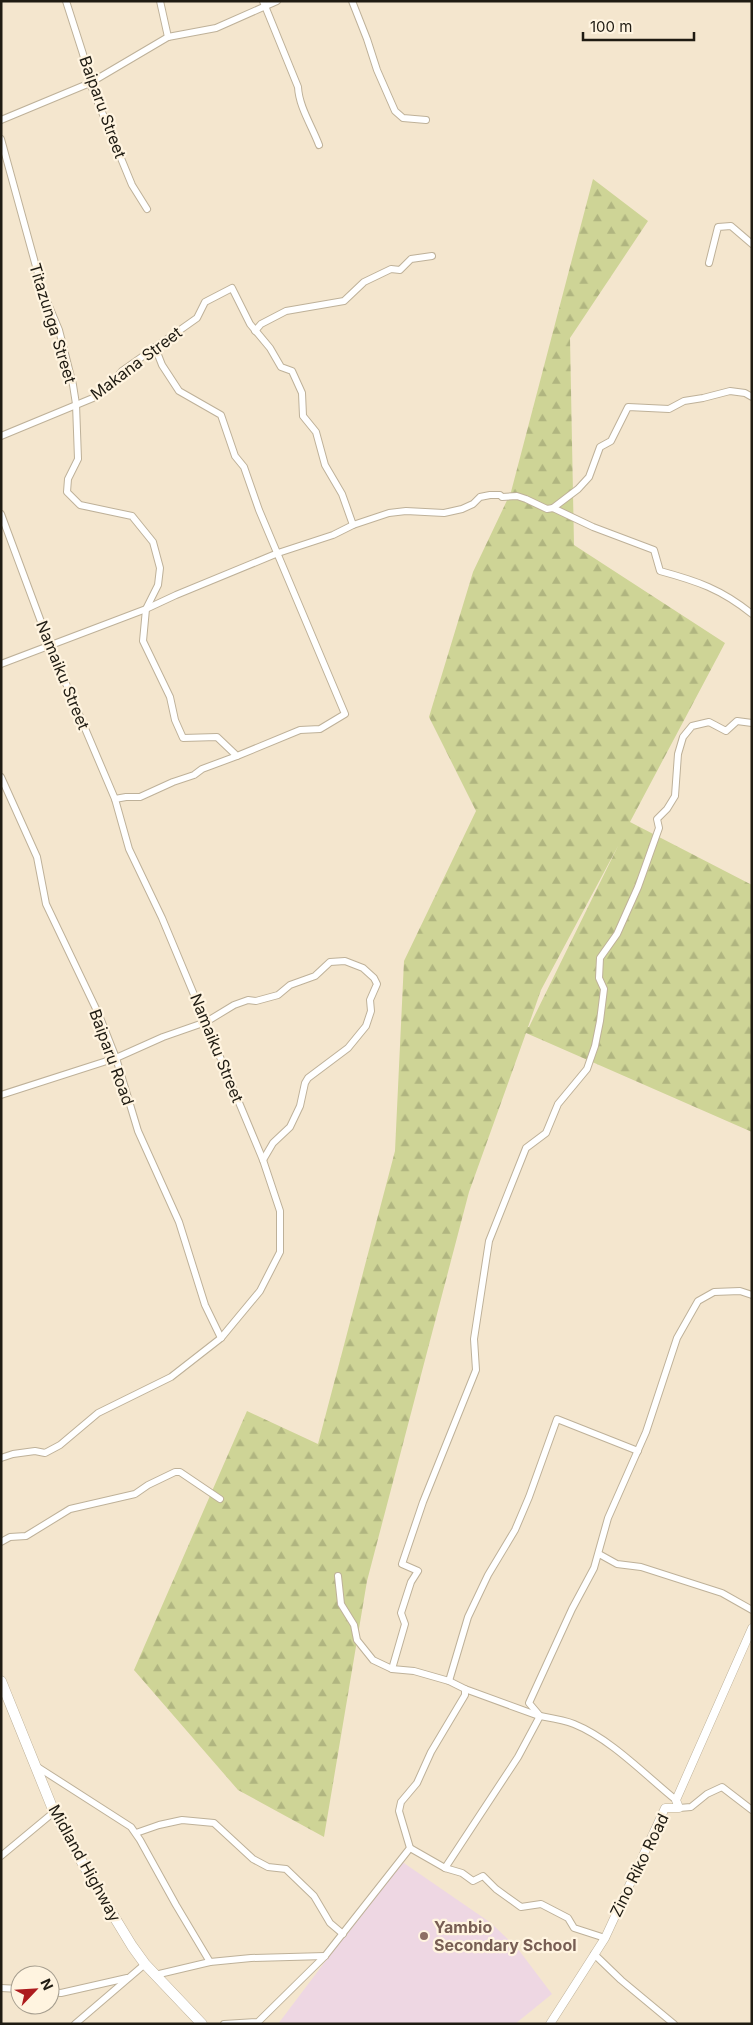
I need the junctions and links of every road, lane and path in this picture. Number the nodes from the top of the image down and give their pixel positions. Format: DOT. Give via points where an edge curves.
graph roads {
  1 [pos="66,1"];
  2 [pos="160,1"];
  3 [pos="278,1"];
  4 [pos="352,1"];
  5 [pos="264,4"];
  6 [pos="168,37"];
  7 [pos="90,83"];
  8 [pos="1,120"];
  9 [pos="426,120"];
  10 [pos="1,139"];
  11 [pos="319,145"];
  12 [pos="147,209"];
  13 [pos="752,244"];
  14 [pos="432,256"];
  15 [pos="709,263"];
  16 [pos="255,331"];
  17 [pos="154,347"];
  18 [pos="752,397"];
  19 [pos="76,404"];
  20 [pos="1,436"];
  21 [pos="553,508"];
  22 [pos="1,514"];
  23 [pos="353,525"];
  24 [pos="278,553"];
  25 [pos="146,609"];
  26 [pos="752,614"];
  27 [pos="50,646"];
  28 [pos="1,664"];
  29 [pos="752,724"];
  30 [pos="237,756"];
  31 [pos="1,777"];
  32 [pos="115,799"];
  33 [pos="206,1022"];
  34 [pos="116,1058"];
  35 [pos="1,1095"];
  36 [pos="263,1160"];
  37 [pos="752,1295"];
  38 [pos="221,1338"];
  39 [pos="638,1451"];
  40 [pos="1,1458"];
  41 [pos="220,1499"];
  42 [pos="1,1542"];
  43 [pos="599,1554"];
  44 [pos="338,1576"];
  45 [pos="752,1610"];
  46 [pos="752,1628"];
  47 [pos="392,1669"];
  48 [pos="1,1681"];
  49 [pos="449,1681"];
  50 [pos="465,1689"];
  51 [pos="540,1716"];
  52 [pos="36,1766"];
  53 [pos="676,1800"];
  54 [pos="679,1808"];
  55 [pos="752,1810"];
  56 [pos="54,1812"];
  57 [pos="136,1833"];
  58 [pos="410,1848"];
  59 [pos="1,1856"];
  60 [pos="445,1868"];
  61 [pos="343,1934"];
  62 [pos="605,1938"];
  63 [pos="594,1954"];
  64 [pos="325,1956"];
  65 [pos="210,1962"];
  66 [pos="144,1964"];
  67 [pos="155,1975"];
  68 [pos="128,1978"];
  69 [pos="60,1993"];
  70 [pos="75,2024"];
  71 [pos="202,2024"];
  72 [pos="224,2024"];
  73 [pos="550,2024"];
  74 [pos="674,2024"];
  1 -- 7 [label="street, Baiparu Street"];
  2 -- 6 [label="street"];
  3 -- 5 [label="street"];
  4 -- 9 [label="street" via="395,112 403,118"];
  5 -- 6 [label="street" via="216,28"];
  5 -- 11 [label="street" via="298,86 298,99"];
  6 -- 7 [label="street"];
  7 -- 8 [label="street"];
  7 -- 12 [label="street, Baiparu Street" via="132,185"];
  10 -- 19 [label="street, Titazunga Street" via="43,292 59,330"];
  13 -- 15 [label="street" via="731,226 718,227"];
  14 -- 16 [label="street" via="411,259 400,270 391,269 364,282 344,301 286,310"];
  16 -- 17 [label="street, Makana Street" via="232,288 205,302 197,318"];
  16 -- 23 [label="street" via="281,367 292,371 302,393 303,416 316,432 325,464 342,494"];
  17 -- 19 [label="street, Makana Street" via="122,371 107,389"];
  17 -- 24 [label="street" via="179,391 221,414 235,456 244,467"];
  18 -- 21 [label="street" via="730,390 684,401 669,409 628,407 611,441 600,448 589,477"];
  19 -- 20 [label="street, Makana Street"];
  19 -- 25 [label="street, Titazunga Street" via="78,459 68,479 67,492 80,505 132,516 153,542 160,568 158,585"];
  21 -- 23 [label="street" via="547,509 517,496 490,495 444,513 389,513"];
  21 -- 26 [label="street" via="654,550 660,571 702,583 733,599"];
  22 -- 27 [label="street, Namaiku Street"];
  23 -- 24 [label="street"];
  24 -- 25 [label="street"];
  24 -- 30 [label="street" via="345,714 320,730 300,730"];
  25 -- 27 [label="street"];
  25 -- 30 [label="street, Titazunga Street" via="143,641 170,697 175,720 184,738 217,737"];
  27 -- 28 [label="street"];
  27 -- 32 [label="street, Namaiku Street"];
  29 -- 47 [label="street" via="737,721 726,731 709,722 692,726 683,737 678,754 675,796 657,820 659,828 638,887 617,934 600,958 599,978 604,989 595,1046 587,1069 558,1104 546,1134 526,1148 489,1241 474,1339 476,1370 402,1564 418,1571 401,1612 405,1624"];
  30 -- 32 [label="street" via="140,797"];
  31 -- 34 [label="street, Baiparu Road" via="37,857 46,904"];
  32 -- 33 [label="street, Namaiku Street" via="129,849"];
  33 -- 34 [label="street"];
  33 -- 36 [label="street, Namaiku Street"];
  33 -- 36 [label="street" via="234,1005 278,995 290,985 315,976 330,962 345,961 363,968 377,984 370,1000 371,1010 366,1026 348,1048 308,1078 290,1127 273,1143"];
  34 -- 35 [label="street"];
  34 -- 38 [label="street, Baiparu Road" via="138,1131 179,1222 204,1305"];
  36 -- 38 [label="street, Namaiku Street" via="280,1211 280,1252 260,1291"];
  37 -- 39 [label="street" via="740,1291 714,1292 698,1301 677,1338"];
  38 -- 40 [label="street, Namaiku Street" via="171,1377 98,1412 45,1453 35,1451"];
  39 -- 43 [label="street" via="608,1518"];
  39 -- 49 [label="street" via="557,1419 515,1530 468,1617"];
  41 -- 42 [label="street" via="180,1472 175,1472 135,1494 70,1509 26,1536 10,1537"];
  43 -- 45 [label="street" via="616,1564 641,1567 722,1593"];
  43 -- 51 [label="street" via="530,1703"];
  44 -- 47 [label="street" via="341,1604 354,1625 357,1640 373,1660"];
  46 -- 53 [label="street, Zino Riko Road"];
  47 -- 49 [label="street" via="414,1671"];
  48 -- 52 [label="main road, Midland Highway"];
  49 -- 50 [label="street"];
  50 -- 51 [label="street"];
  50 -- 58 [label="street" via="466,1695 431,1752 417,1783 401,1802 399,1811"];
  51 -- 53 [label="street" via="574,1724 597,1737"];
  51 -- 60 [label="street" via="518,1757"];
  52 -- 56 [label="main road, Midland Highway"];
  52 -- 57 [label="street" via="131,1826"];
  53 -- 54 [label="street, Zino Riko Road"];
  54 -- 55 [label="street" via="691,1807 722,1787"];
  54 -- 62 [label="street, Zino Riko Road" via="665,1808"];
  56 -- 59 [label="street"];
  56 -- 66 [label="main road, Midland Highway"];
  57 -- 61 [label="street" via="182,1820 214,1823 253,1859 268,1867 286,1869 314,1896 330,1923"];
  57 -- 65 [label="street"];
  58 -- 60 [label="street"];
  58 -- 61 [label="street"];
  60 -- 62 [label="street" via="462,1873 473,1881 483,1876 521,1907 542,1904 568,1918 574,1928"];
  61 -- 64 [label="street"];
  62 -- 63 [label="street, Zino Riko Road"];
  63 -- 73 [label="street, Zino Riko Road"];
  63 -- 74 [label="street"];
  64 -- 65 [label="street"];
  64 -- 72 [label="street" via="258,2022"];
  65 -- 67 [label="street"];
  66 -- 67 [label="main road, Midland Highway"];
  66 -- 68 [label="street"];
  67 -- 71 [label="main road, Midland Highway"];
  68 -- 69 [label="street"];
  68 -- 70 [label="street"];
}
